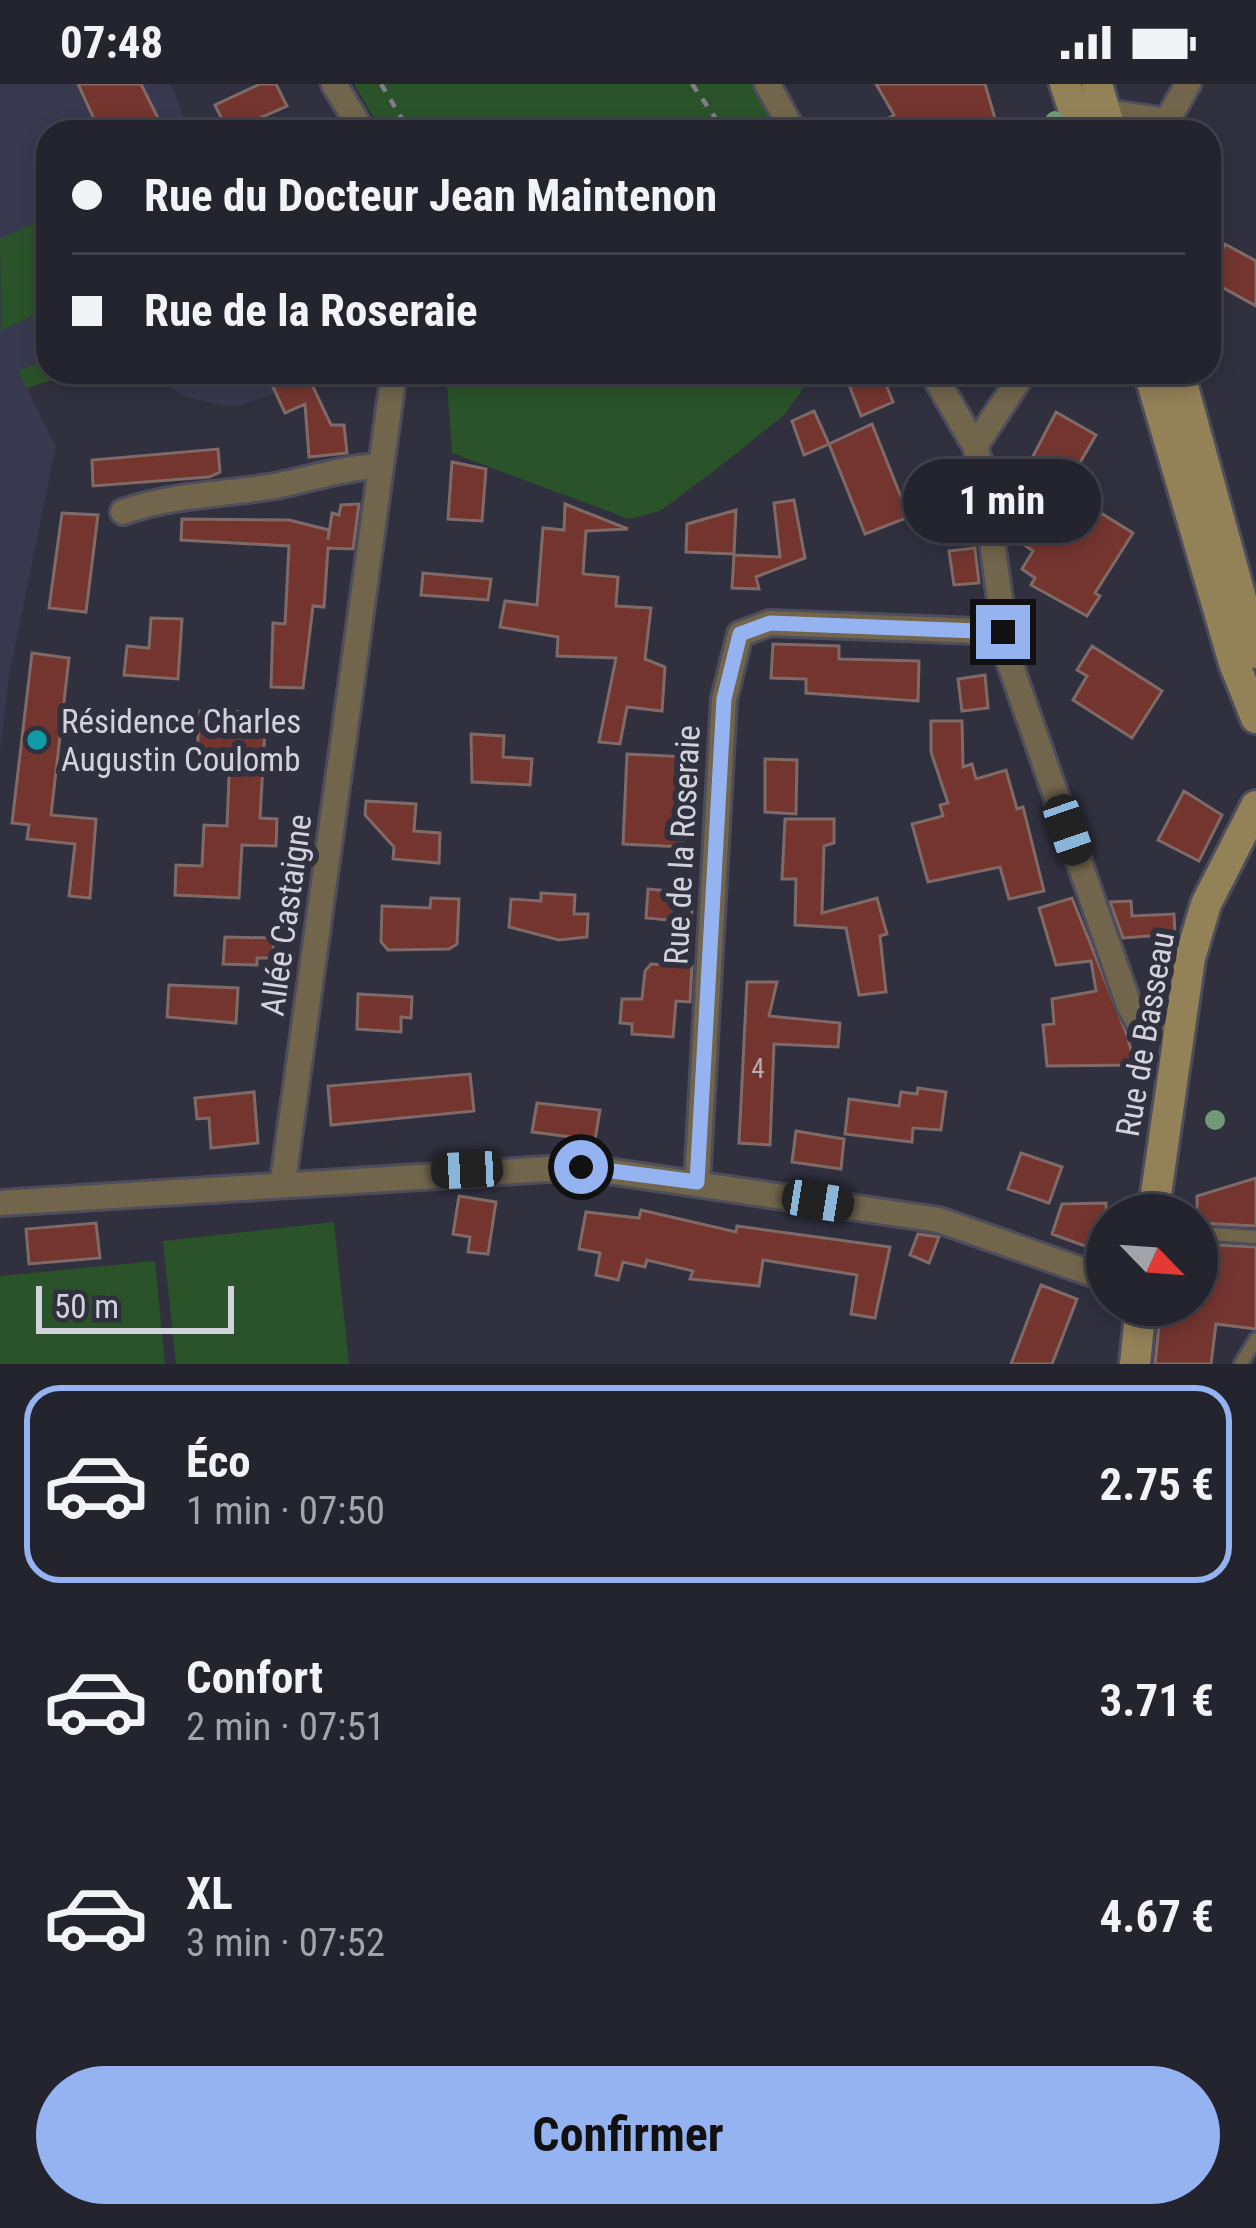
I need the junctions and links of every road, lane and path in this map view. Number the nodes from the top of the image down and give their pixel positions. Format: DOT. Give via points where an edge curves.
graph roads {
  1 [pos="334,84"];
  2 [pos="381,84"];
  3 [pos="692,84"];
  4 [pos="767,84"];
  5 [pos="1066,84"];
  6 [pos="1188,84"];
  7 [pos="1104,109"];
  8 [pos="356,120"];
  9 [pos="403,120"];
  10 [pos="716,120"];
  11 [pos="787,120"];
  12 [pos="1077,120"];
  13 [pos="1143,120"];
  14 [pos="1167,120"];
  15 [pos="392,384"];
  16 [pos="939,384"];
  17 [pos="1016,384"];
  18 [pos="1153,384"];
  19 [pos="1182,384"];
  20 [pos="975,446"];
  21 [pos="379,466"];
  22 [pos="123,512"];
  23 [pos="1003,632"];
  24 [pos="1247,652"];
  25 [pos="1256,718"];
  26 [pos="1256,806"];
  27 [pos="1177,1033"];
  28 [pos="283,1181"];
  29 [pos="697,1182"];
  30 [pos="1156,1194"];
  31 [pos="0,1203"];
  32 [pos="1218,1235"];
  33 [pos="1256,1238"];
  34 [pos="1086,1272"];
  35 [pos="1140,1326"];
  36 [pos="1256,1339"];
  37 [pos="1135,1364"];
  38 [pos="1241,1364"];
  1 -- 8 [label="street"];
  2 -- 9 [label="path"];
  3 -- 10 [label="path"];
  4 -- 11 [label="street"];
  5 -- 12 [label="main road"];
  6 -- 14 [label="street"];
  7 -- 13 [label="street"];
  15 -- 21 [label="street, Allée Castaigne"];
  16 -- 20 [label="street"];
  17 -- 20 [label="street"];
  18 -- 24 [label="main road"];
  19 -- 24 [label="main road"];
  20 -- 23 [label="street"];
  21 -- 22 [label="street" via="169,496"];
  21 -- 28 [label="street, Allée Castaigne"];
  23 -- 27 [label="street" via="1129,1004 1140,1025"];
  23 -- 29 [label="street, Rue de la Roseraie" via="770,623 740,634 724,699"];
  24 -- 25 [label="main road"];
  26 -- 27 [label="main road, Rue de Basseau" via="1205,904"];
  27 -- 30 [label="main road, Rue de Basseau"];
  28 -- 29 [label="street" via="581,1167"];
  28 -- 31 [label="street"];
  29 -- 34 [label="street" via="939,1220"];
  32 -- 33 [label="lane"];
  35 -- 37 [label="main road"];
  36 -- 38 [label="lane"];
}
